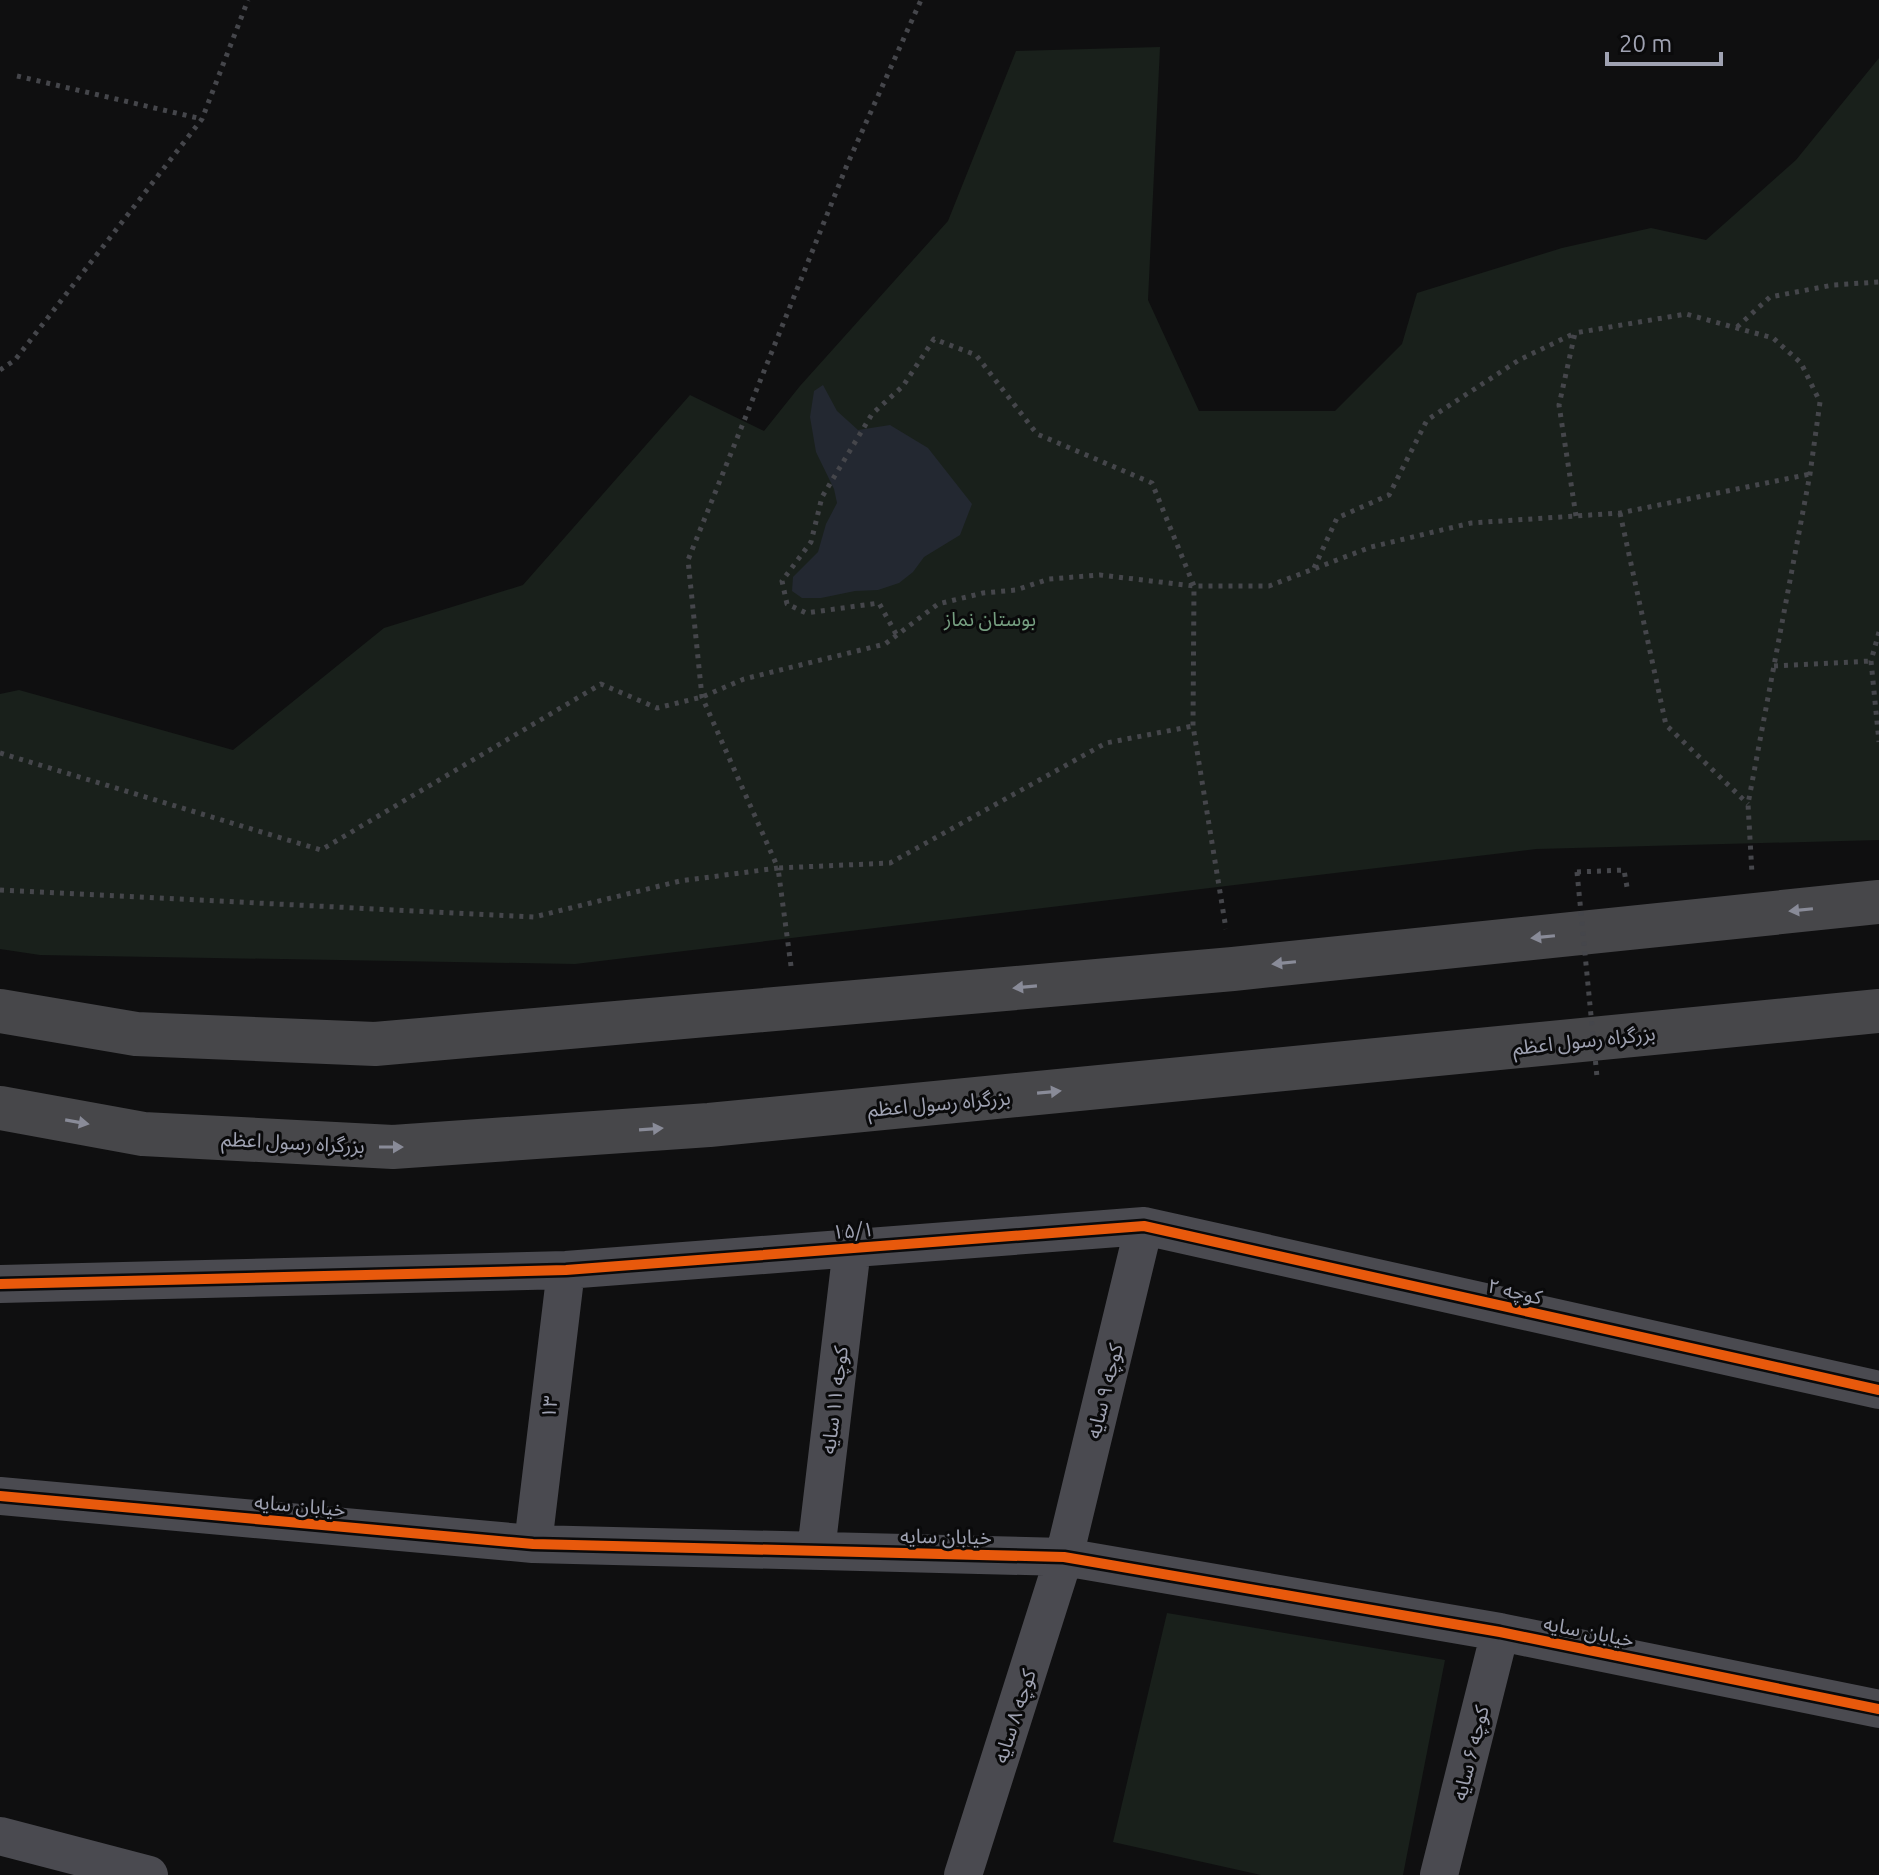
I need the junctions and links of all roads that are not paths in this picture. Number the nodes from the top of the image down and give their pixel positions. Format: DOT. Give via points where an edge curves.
graph roads {
  1 [pos="1879,902"];
  2 [pos="0,1011"];
  3 [pos="1879,1011"];
  4 [pos="0,1108"];
  5 [pos="1144,1226"];
  6 [pos="852,1248"];
  7 [pos="566,1270"];
  8 [pos="0,1284"];
  9 [pos="1879,1390"];
  10 [pos="0,1496"];
  11 [pos="533,1544"];
  12 [pos="816,1551"];
  13 [pos="1064,1557"];
  14 [pos="1500,1632"];
  15 [pos="1879,1709"];
  16 [pos="0,1836"];
  17 [pos="149,1875"];
  18 [pos="963,1875"];
  19 [pos="1439,1875"];
  1 -- 2 [label="highway, one-way" via="1233,969 375,1044 136,1034"];
  4 -- 3 [label="highway, بزرگراه رسول اعظم, one-way" via="143,1134 393,1147 724,1123"];
  5 -- 6 [label="street, ۱۵/۱"];
  5 -- 9 [label="street, کوچه ۲"];
  5 -- 13 [label="street, کوچه ۹ سایه"];
  6 -- 7 [label="street, ۱۵/۱"];
  6 -- 12 [label="street, کوچه ۱۱ سایه"];
  7 -- 8 [label="street, ۱۵/۱"];
  7 -- 11 [label="street, ۱۳"];
  10 -- 11 [label="street, خیابان سایه"];
  11 -- 12 [label="street, خیابان سایه"];
  12 -- 13 [label="street, خیابان سایه"];
  13 -- 14 [label="street, خیابان سایه"];
  13 -- 18 [label="street, کوچه ۸ سایه"];
  14 -- 15 [label="street, خیابان سایه"];
  14 -- 19 [label="street, کوچه ۶ سایه"];
  16 -- 17 [label="street"];
}
